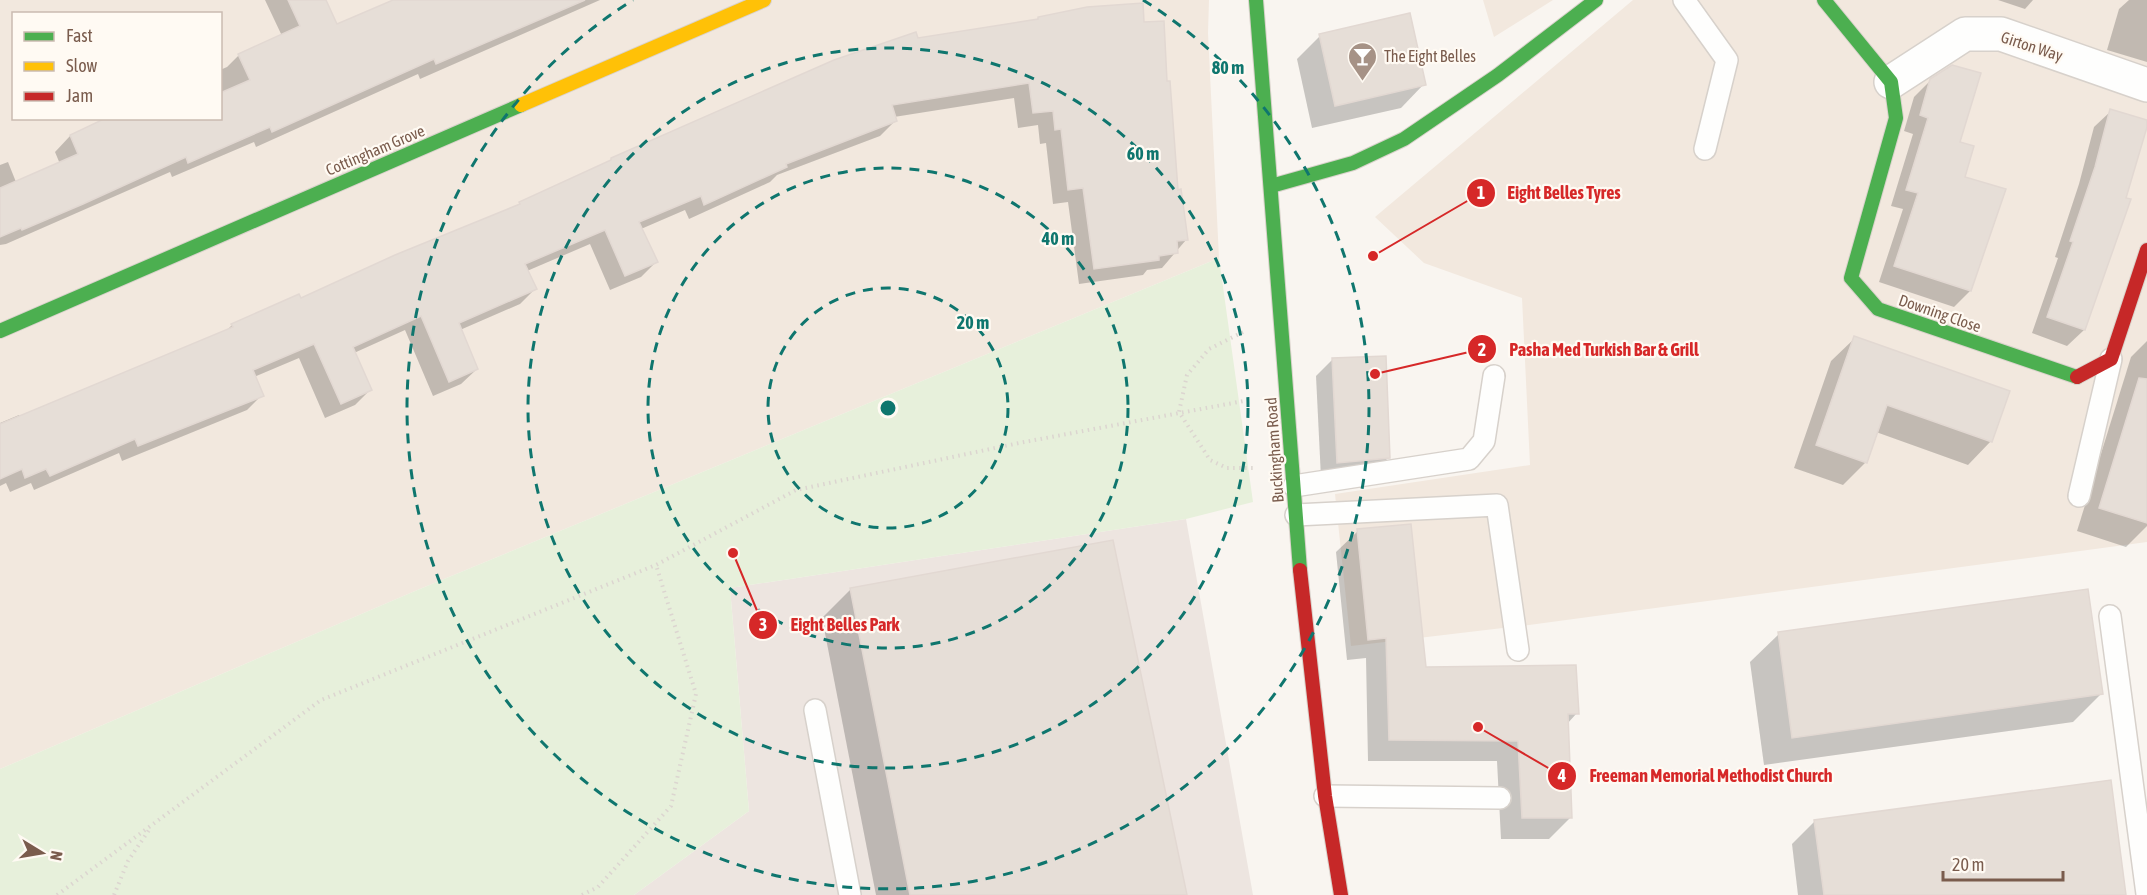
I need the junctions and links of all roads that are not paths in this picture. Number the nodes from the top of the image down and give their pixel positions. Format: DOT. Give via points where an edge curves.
graph roads {
  1 [pos="764,0"];
  2 [pos="1256,0"];
  3 [pos="1596,0"];
  4 [pos="1684,0"];
  5 [pos="1824,0"];
  6 [pos="1891,82"];
  7 [pos="2147,86"];
  8 [pos="1705,149"];
  9 [pos="1271,186"];
  10 [pos="2147,250"];
  11 [pos="0,331"];
  12 [pos="2111,359"];
  13 [pos="1494,376"];
  14 [pos="1294,486"];
  15 [pos="2079,496"];
  16 [pos="1296,515"];
  17 [pos="2110,616"];
  18 [pos="1518,650"];
  19 [pos="814,710"];
  20 [pos="1325,796"];
  21 [pos="1500,798"];
  22 [pos="2147,894"];
  23 [pos="850,895"];
  24 [pos="1341,895"];
  1 -- 11 [label="street, Cottingham Grove"];
  2 -- 9 [label="street, Buckingham Road"];
  3 -- 9 [label="street" via="1498,75 1404,139 1353,163"];
  4 -- 8 [label="lane" via="1727,60"];
  5 -- 6 [label="street"];
  6 -- 7 [label="street, Girton Way" via="1965,34 2001,34"];
  6 -- 12 [label="street, Downing Close" via="1896,118 1851,278 1878,309 2076,377"];
  9 -- 14 [label="street, Buckingham Road"];
  10 -- 12 [label="street"];
  12 -- 15 [label="lane"];
  13 -- 14 [label="lane" via="1484,441 1469,459"];
  14 -- 16 [label="street, Buckingham Road"];
  16 -- 18 [label="lane" via="1497,505"];
  16 -- 20 [label="street, Buckingham Road"];
  17 -- 22 [label="lane"];
  19 -- 23 [label="lane"];
  20 -- 21 [label="lane"];
  20 -- 24 [label="street, Buckingham Road"];
}
